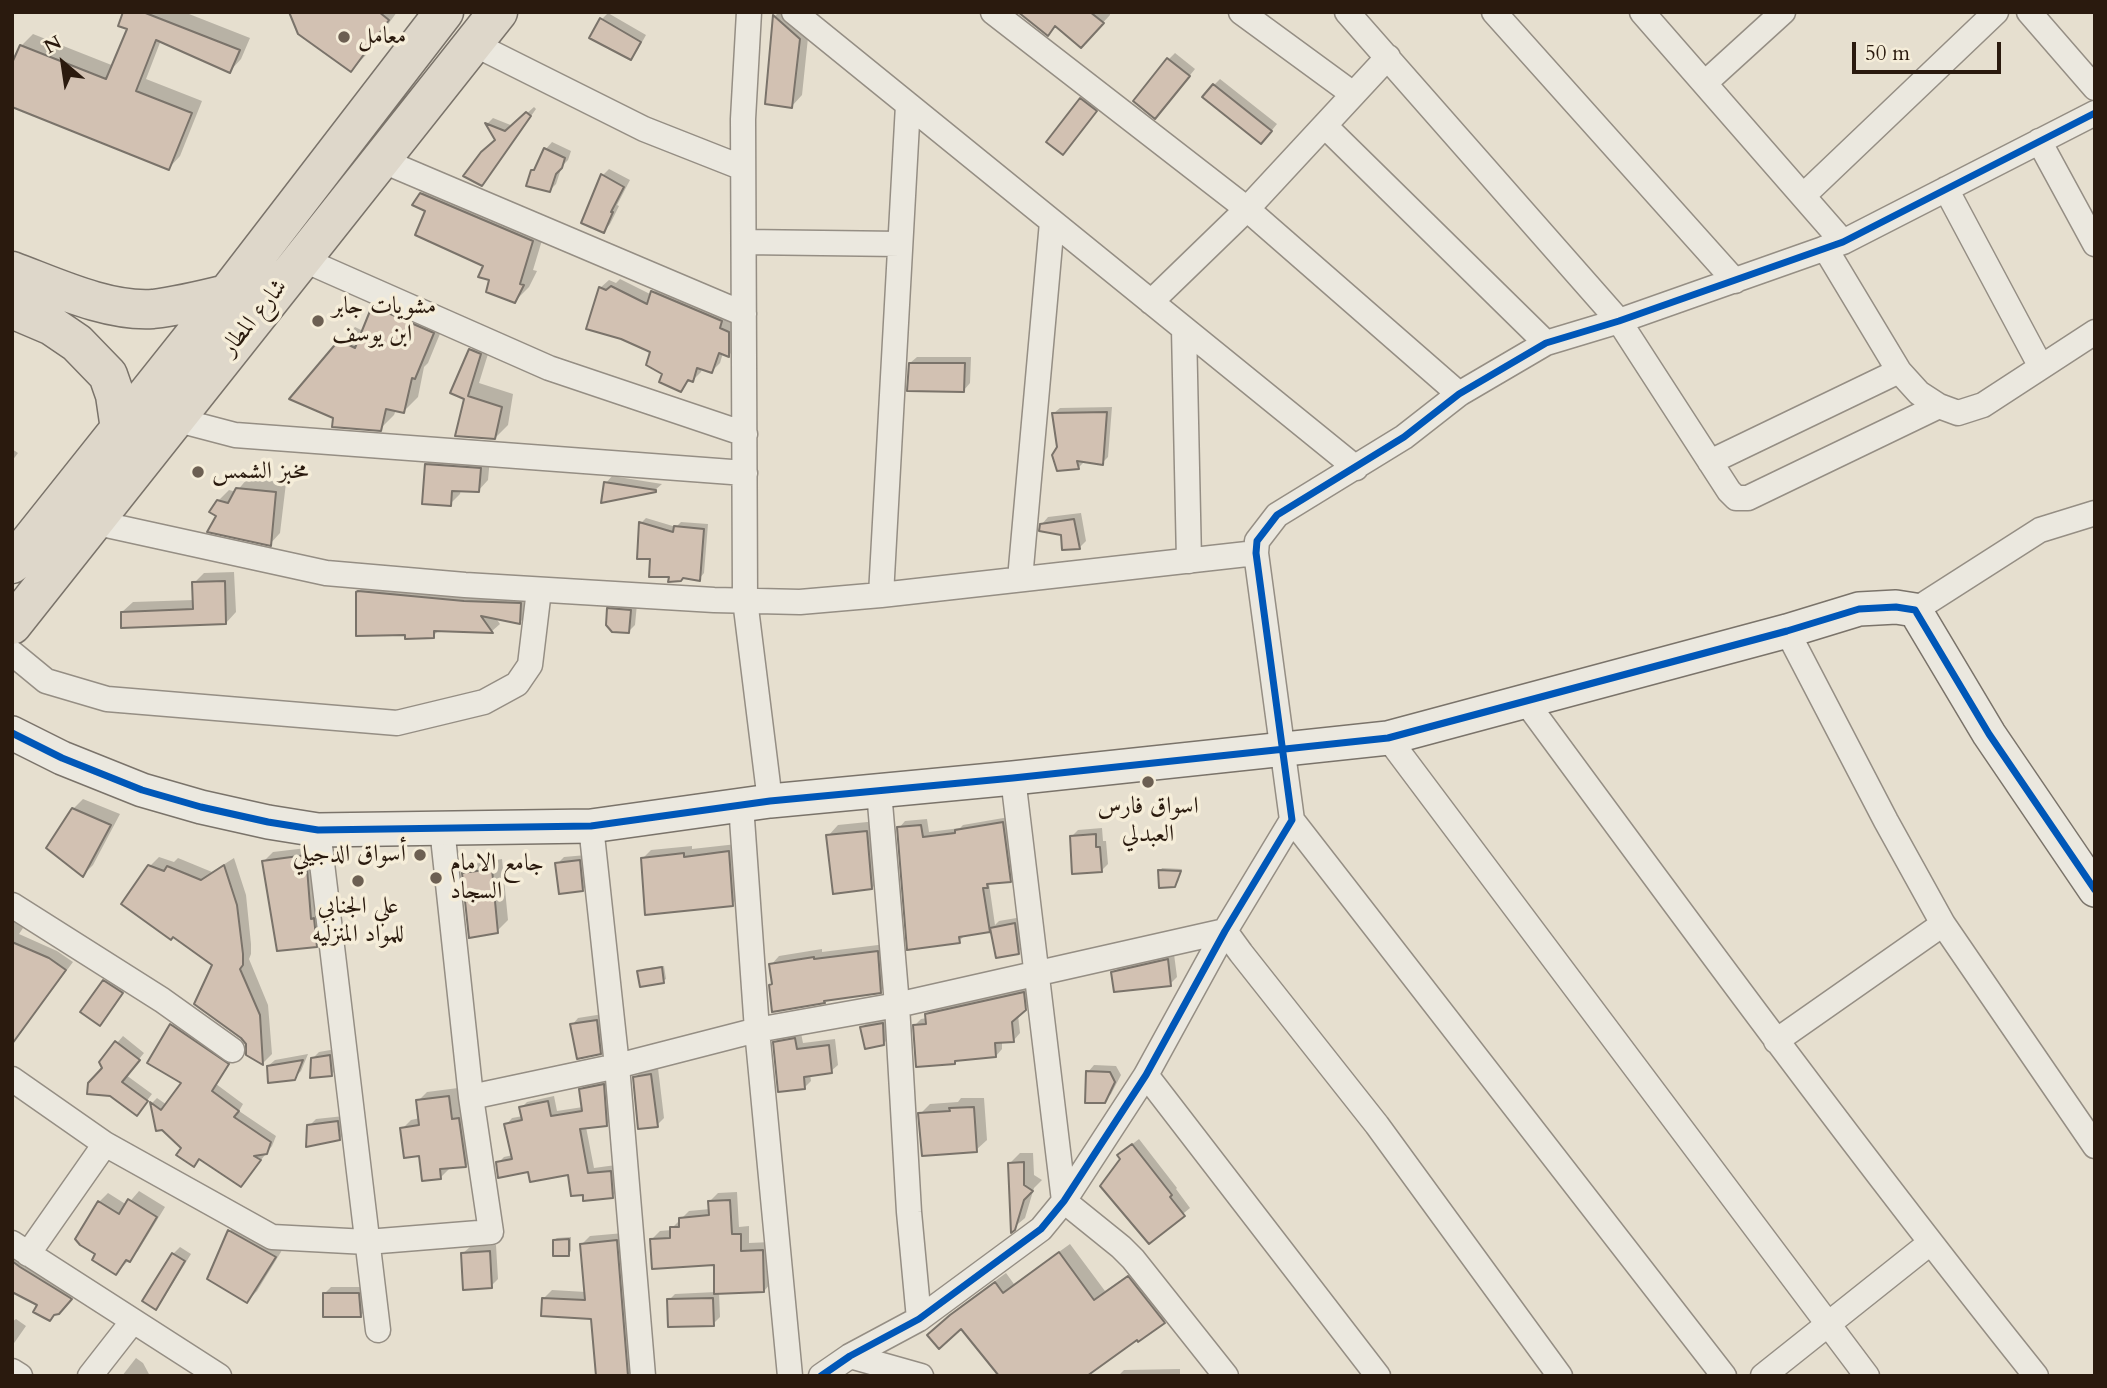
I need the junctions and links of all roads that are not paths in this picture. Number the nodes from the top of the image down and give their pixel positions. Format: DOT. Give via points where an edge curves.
graph roads {
  1 [pos="444,12"];
  2 [pos="498,12"];
  3 [pos="749,12"];
  4 [pos="794,12"];
  5 [pos="993,12"];
  6 [pos="1241,12"];
  7 [pos="1347,12"];
  8 [pos="1494,12"];
  9 [pos="1642,12"];
  10 [pos="1783,12"];
  11 [pos="1996,12"];
  12 [pos="2029,12"];
  13 [pos="474,44"];
  14 [pos="1388,57"];
  15 [pos="1705,83"];
  16 [pos="2095,88"];
  17 [pos="1353,94"];
  18 [pos="908,105"];
  19 [pos="2095,113"];
  20 [pos="1325,126"];
  21 [pos="2039,141"];
  22 [pos="381,160"];
  23 [pos="743,168"];
  24 [pos="1946,189"];
  25 [pos="1803,196"];
  26 [pos="1247,209"];
  27 [pos="1052,222"];
  28 [pos="744,242"];
  29 [pos="900,244"];
  30 [pos="2095,244"];
  31 [pos="1834,245"];
  32 [pos="302,259"];
  33 [pos="12,271"];
  34 [pos="1735,281"];
  35 [pos="227,294"];
  36 [pos="1151,302"];
  37 [pos="12,309"];
  38 [pos="744,313"];
  39 [pos="1619,321"];
  40 [pos="1184,329"];
  41 [pos="2095,332"];
  42 [pos="1546,343"];
  43 [pos="2041,367"];
  44 [pos="1899,371"];
  45 [pos="1459,394"];
  46 [pos="1939,406"];
  47 [pos="174,419"];
  48 [pos="120,429"];
  49 [pos="745,435"];
  50 [pos="1710,462"];
  51 [pos="1356,468"];
  52 [pos="745,474"];
  53 [pos="2095,513"];
  54 [pos="93,522"];
  55 [pos="1256,554"];
  56 [pos="1189,561"];
  57 [pos="12,564"];
  58 [pos="1020,579"];
  59 [pos="539,590"];
  60 [pos="881,595"];
  61 [pos="745,600"];
  62 [pos="1915,610"];
  63 [pos="12,625"];
  64 [pos="1787,631"];
  65 [pos="12,653"];
  66 [pos="1526,702"];
  67 [pos="12,733"];
  68 [pos="1388,738"];
  69 [pos="1282,749"];
  70 [pos="1013,778"];
  71 [pos="879,791"];
  72 [pos="755,803"];
  73 [pos="1292,820"];
  74 [pos="591,826"];
  75 [pos="442,828"];
  76 [pos="318,830"];
  77 [pos="2095,890"];
  78 [pos="12,905"];
  79 [pos="1943,924"];
  80 [pos="1225,931"];
  81 [pos="1036,973"];
  82 [pos="897,1005"];
  83 [pos="757,1031"];
  84 [pos="1776,1041"];
  85 [pos="232,1049"];
  86 [pos="617,1066"];
  87 [pos="1146,1075"];
  88 [pos="12,1079"];
  89 [pos="471,1097"];
  90 [pos="106,1144"];
  91 [pos="2095,1146"];
  92 [pos="1064,1201"];
  93 [pos="367,1242"];
  94 [pos="1930,1244"];
  95 [pos="20,1248"];
  96 [pos="919,1319"];
  97 [pos="133,1321"];
  98 [pos="1828,1324"];
  99 [pos="378,1330"];
  100 [pos="850,1356"];
  101 [pos="12,1371"];
  102 [pos="20,1376"];
  103 [pos="90,1376"];
  104 [pos="219,1376"];
  105 [pos="643,1376"];
  106 [pos="790,1376"];
  107 [pos="821,1376"];
  108 [pos="921,1376"];
  109 [pos="1226,1376"];
  110 [pos="1378,1376"];
  111 [pos="1560,1376"];
  112 [pos="1724,1376"];
  113 [pos="1763,1376"];
  114 [pos="1867,1376"];
  115 [pos="2036,1376"];
  1 -- 35 [label="main road, شارع المطار"];
  2 -- 13 [label="main road, شارع المطار"];
  3 -- 23 [label="street"];
  4 -- 18 [label="street"];
  5 -- 26 [label="street"];
  6 -- 17 [label="street"];
  7 -- 14 [label="street"];
  8 -- 34 [label="street"];
  9 -- 15 [label="street"];
  10 -- 15 [label="street"];
  11 -- 25 [label="street"];
  12 -- 16 [label="street"];
  13 -- 22 [label="main road, شارع المطار"];
  13 -- 23 [label="street" via="644,128"];
  14 -- 17 [label="street"];
  14 -- 39 [label="street"];
  15 -- 25 [label="street"];
  17 -- 20 [label="street"];
  18 -- 27 [label="street"];
  18 -- 29 [label="street"];
  19 -- 21 [label="street"];
  20 -- 26 [label="street"];
  20 -- 42 [label="street"];
  21 -- 24 [label="street"];
  21 -- 30 [label="street"];
  22 -- 32 [label="main road, شارع المطار"];
  22 -- 38 [label="street"];
  23 -- 28 [label="street"];
  24 -- 31 [label="street"];
  24 -- 43 [label="street"];
  25 -- 31 [label="street"];
  26 -- 36 [label="street"];
  26 -- 45 [label="street"];
  27 -- 36 [label="street"];
  27 -- 58 [label="street"];
  28 -- 29 [label="street"];
  28 -- 38 [label="street"];
  29 -- 60 [label="street"];
  31 -- 34 [label="street"];
  31 -- 44 [label="street"];
  32 -- 47 [label="main road, شارع المطار"];
  32 -- 49 [label="street" via="549,368"];
  33 -- 35 [label="main road" via="121,307 150,309"];
  34 -- 39 [label="street"];
  35 -- 48 [label="main road, شارع المطار"];
  36 -- 40 [label="street"];
  37 -- 48 [label="main road" via="52,326 108,374"];
  38 -- 49 [label="street"];
  39 -- 42 [label="street"];
  39 -- 50 [label="street"];
  40 -- 51 [label="street"];
  40 -- 56 [label="street"];
  41 -- 43 [label="street"];
  42 -- 45 [label="street"];
  43 -- 46 [label="street" via="1983,405 1958,413"];
  44 -- 46 [label="street"];
  44 -- 50 [label="street"];
  45 -- 51 [label="street" via="1404,438"];
  46 -- 50 [label="street" via="1748,498 1736,498"];
  47 -- 52 [label="street" via="235,435"];
  47 -- 54 [label="main road, شارع المطار"];
  48 -- 57 [label="main road, شارع المطار"];
  49 -- 52 [label="street"];
  51 -- 55 [label="street" via="1277,515 1257,541"];
  52 -- 61 [label="street"];
  53 -- 62 [label="street" via="2040,530"];
  54 -- 59 [label="street" via="326,573"];
  54 -- 63 [label="main road, شارع المطار"];
  55 -- 56 [label="street"];
  55 -- 69 [label="street"];
  56 -- 58 [label="street"];
  58 -- 60 [label="street"];
  59 -- 61 [label="street"];
  59 -- 65 [label="street" via="530,665 517,684 484,702 397,723 107,699 47,681"];
  60 -- 61 [label="street" via="800,602"];
  61 -- 72 [label="street"];
  62 -- 64 [label="street" via="1859,609"];
  62 -- 77 [label="street" via="1989,734"];
  64 -- 66 [label="street"];
  64 -- 79 [label="street"];
  66 -- 68 [label="street"];
  66 -- 84 [label="street"];
  67 -- 76 [label="street" via="142,790 201,807"];
  68 -- 69 [label="street"];
  68 -- 98 [label="street"];
  69 -- 70 [label="street"];
  69 -- 73 [label="street"];
  70 -- 71 [label="street"];
  70 -- 81 [label="street"];
  71 -- 72 [label="street"];
  71 -- 82 [label="street"];
  72 -- 74 [label="street"];
  72 -- 83 [label="street"];
  73 -- 80 [label="street"];
  73 -- 112 [label="street"];
  74 -- 75 [label="street"];
  74 -- 86 [label="street"];
  75 -- 76 [label="street"];
  75 -- 89 [label="street"];
  76 -- 93 [label="street"];
  78 -- 85 [label="street"];
  79 -- 84 [label="street"];
  79 -- 91 [label="street"];
  80 -- 81 [label="street"];
  80 -- 87 [label="street"];
  80 -- 111 [label="street" via="1377,1125"];
  81 -- 82 [label="street"];
  81 -- 92 [label="street"];
  82 -- 83 [label="street"];
  82 -- 96 [label="street"];
  83 -- 86 [label="street"];
  83 -- 106 [label="street"];
  84 -- 94 [label="street"];
  86 -- 89 [label="street"];
  86 -- 105 [label="street"];
  87 -- 92 [label="street"];
  87 -- 110 [label="street"];
  88 -- 90 [label="street"];
  89 -- 93 [label="street" via="491,1232"];
  90 -- 93 [label="street" via="272,1237"];
  90 -- 95 [label="street"];
  92 -- 96 [label="street" via="1041,1229"];
  92 -- 109 [label="street" via="1133,1259"];
  93 -- 99 [label="street"];
  94 -- 98 [label="street"];
  94 -- 115 [label="street"];
  95 -- 97 [label="street"];
  96 -- 100 [label="street"];
  97 -- 103 [label="street"];
  97 -- 104 [label="street"];
  98 -- 113 [label="street"];
  98 -- 114 [label="street"];
  100 -- 107 [label="street"];
  100 -- 108 [label="street"];
  101 -- 102 [label="street"];
}
